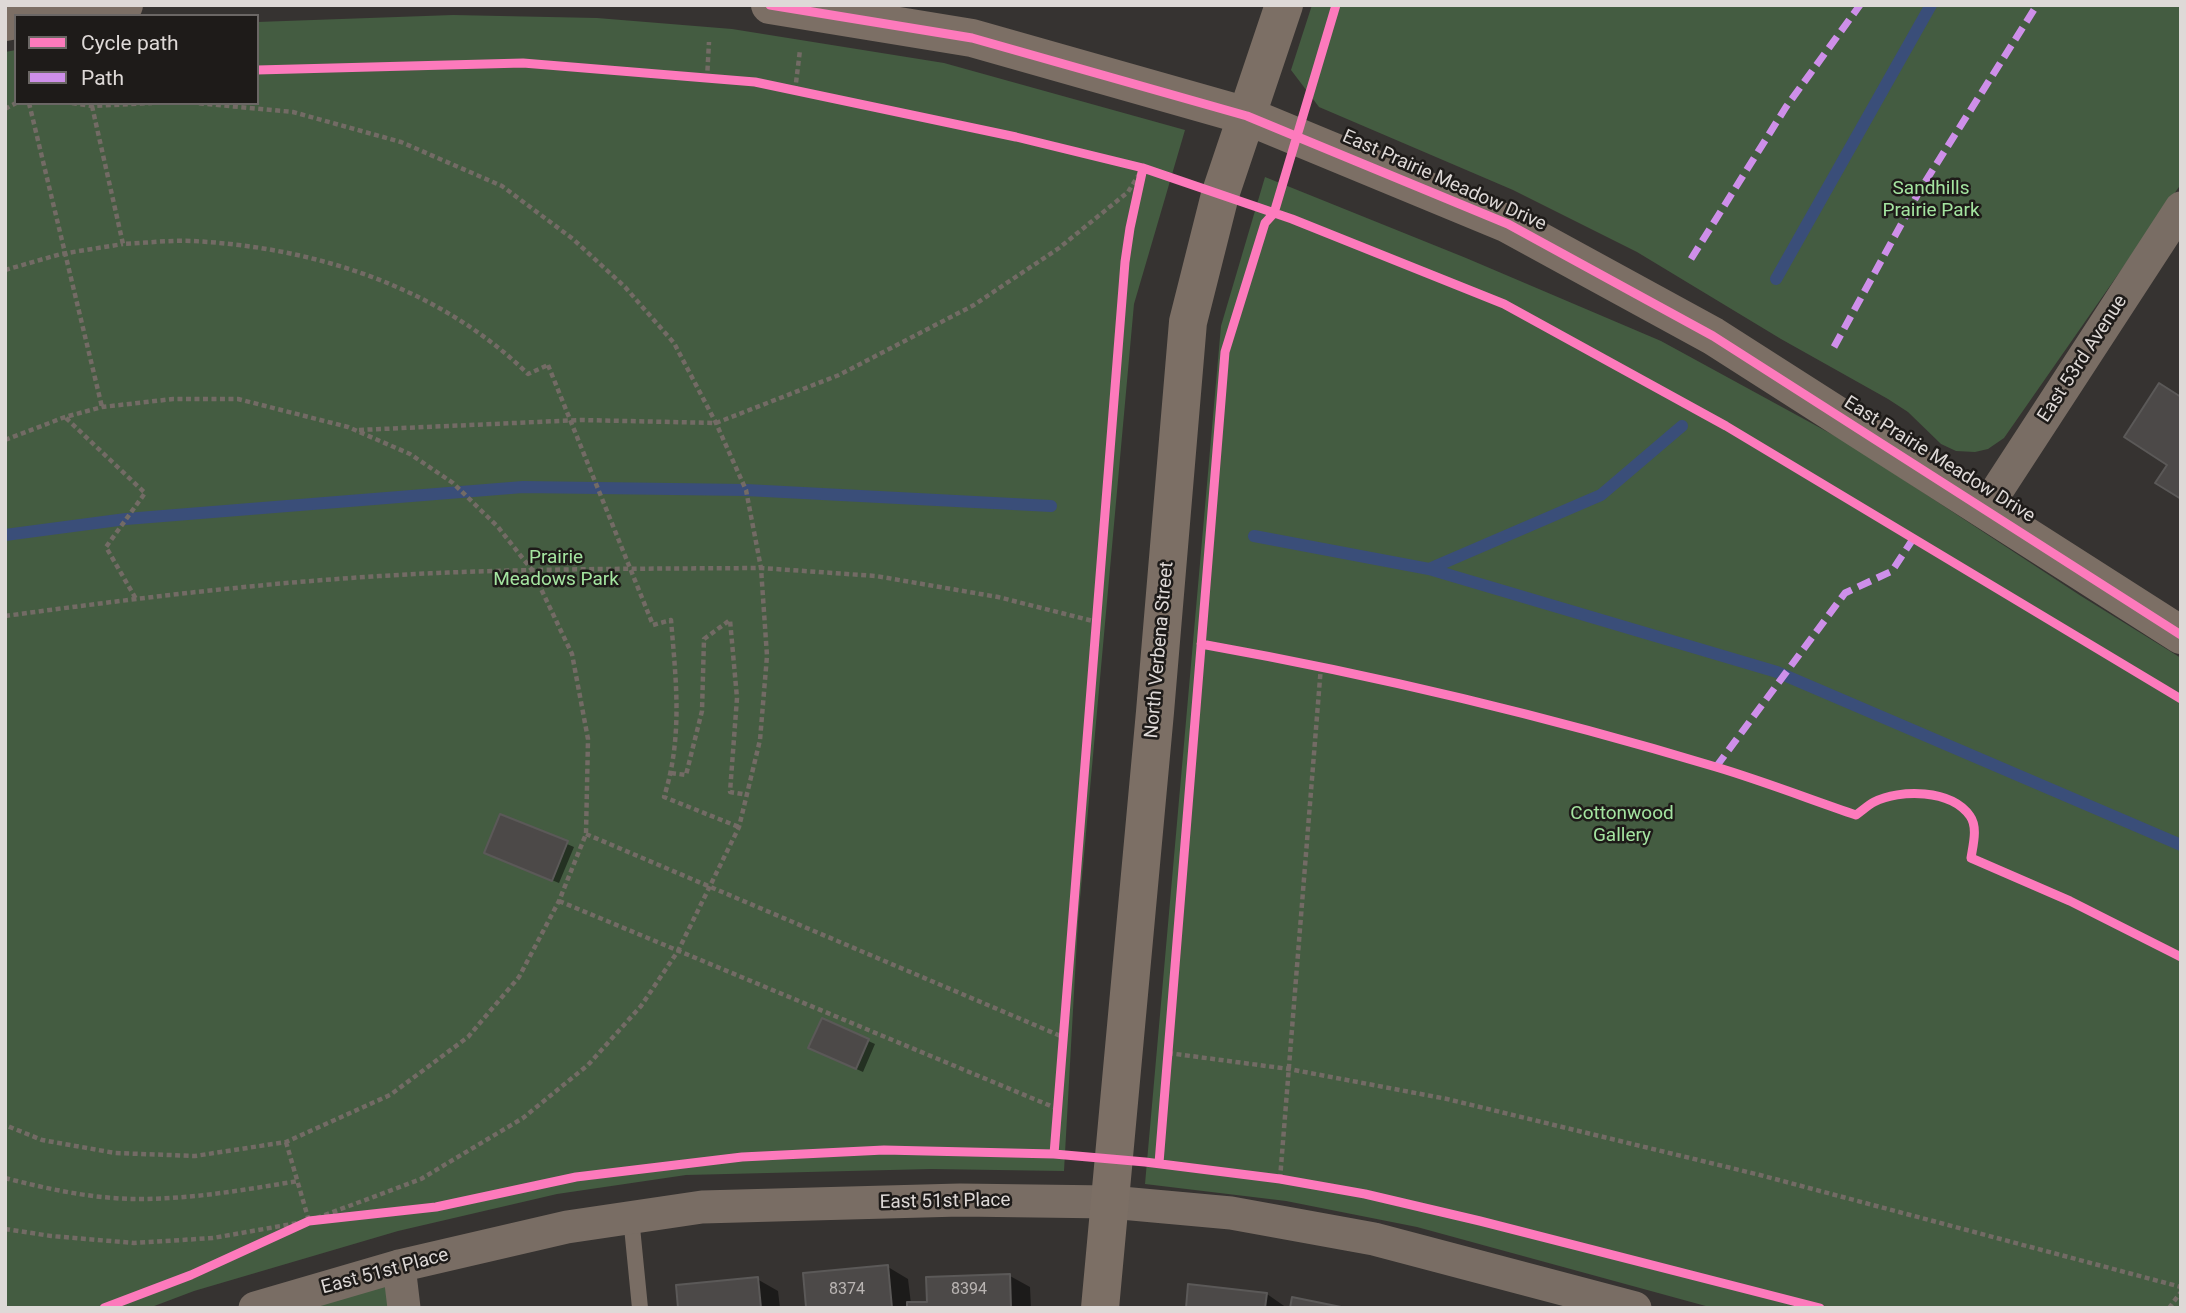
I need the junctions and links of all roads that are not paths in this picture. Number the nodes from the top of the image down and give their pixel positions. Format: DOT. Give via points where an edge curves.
graph roads {
  1 [pos="770,5"];
  2 [pos="1283,5"];
  3 [pos="104,6"];
  4 [pos="58,14"];
  5 [pos="1247,116"];
  6 [pos="2181,208"];
  7 [pos="1984,509"];
  8 [pos="2181,635"];
  9 [pos="1110,1202"];
  10 [pos="631,1217"];
  11 [pos="399,1266"];
  12 [pos="255,1308"];
  13 [pos="404,1308"];
  14 [pos="640,1308"];
  15 [pos="1100,1308"];
  16 [pos="1635,1308"];
  1 -- 5 [label="street, East Prairie Meadow Drive" via="972,38"];
  2 -- 5 [label="street, North Verbena Street"];
  3 -- 4 [label="street"];
  5 -- 7 [label="street, East Prairie Meadow Drive" via="1508,224 1713,336"];
  5 -- 9 [label="street, North Verbena Street" via="1220,195 1188,322"];
  6 -- 7 [label="street, East 53rd Avenue"];
  7 -- 8 [label="street, East Prairie Meadow Drive"];
  9 -- 10 [label="street, East 51st Place" via="960,1200 702,1207"];
  9 -- 15 [label="street, North Verbena Street"];
  9 -- 16 [label="street, East 51st Place" via="1231,1213 1374,1239"];
  10 -- 11 [label="street, East 51st Place"];
  10 -- 14 [label="lane"];
  11 -- 12 [label="street, East 51st Place"];
  11 -- 13 [label="street"];
}
